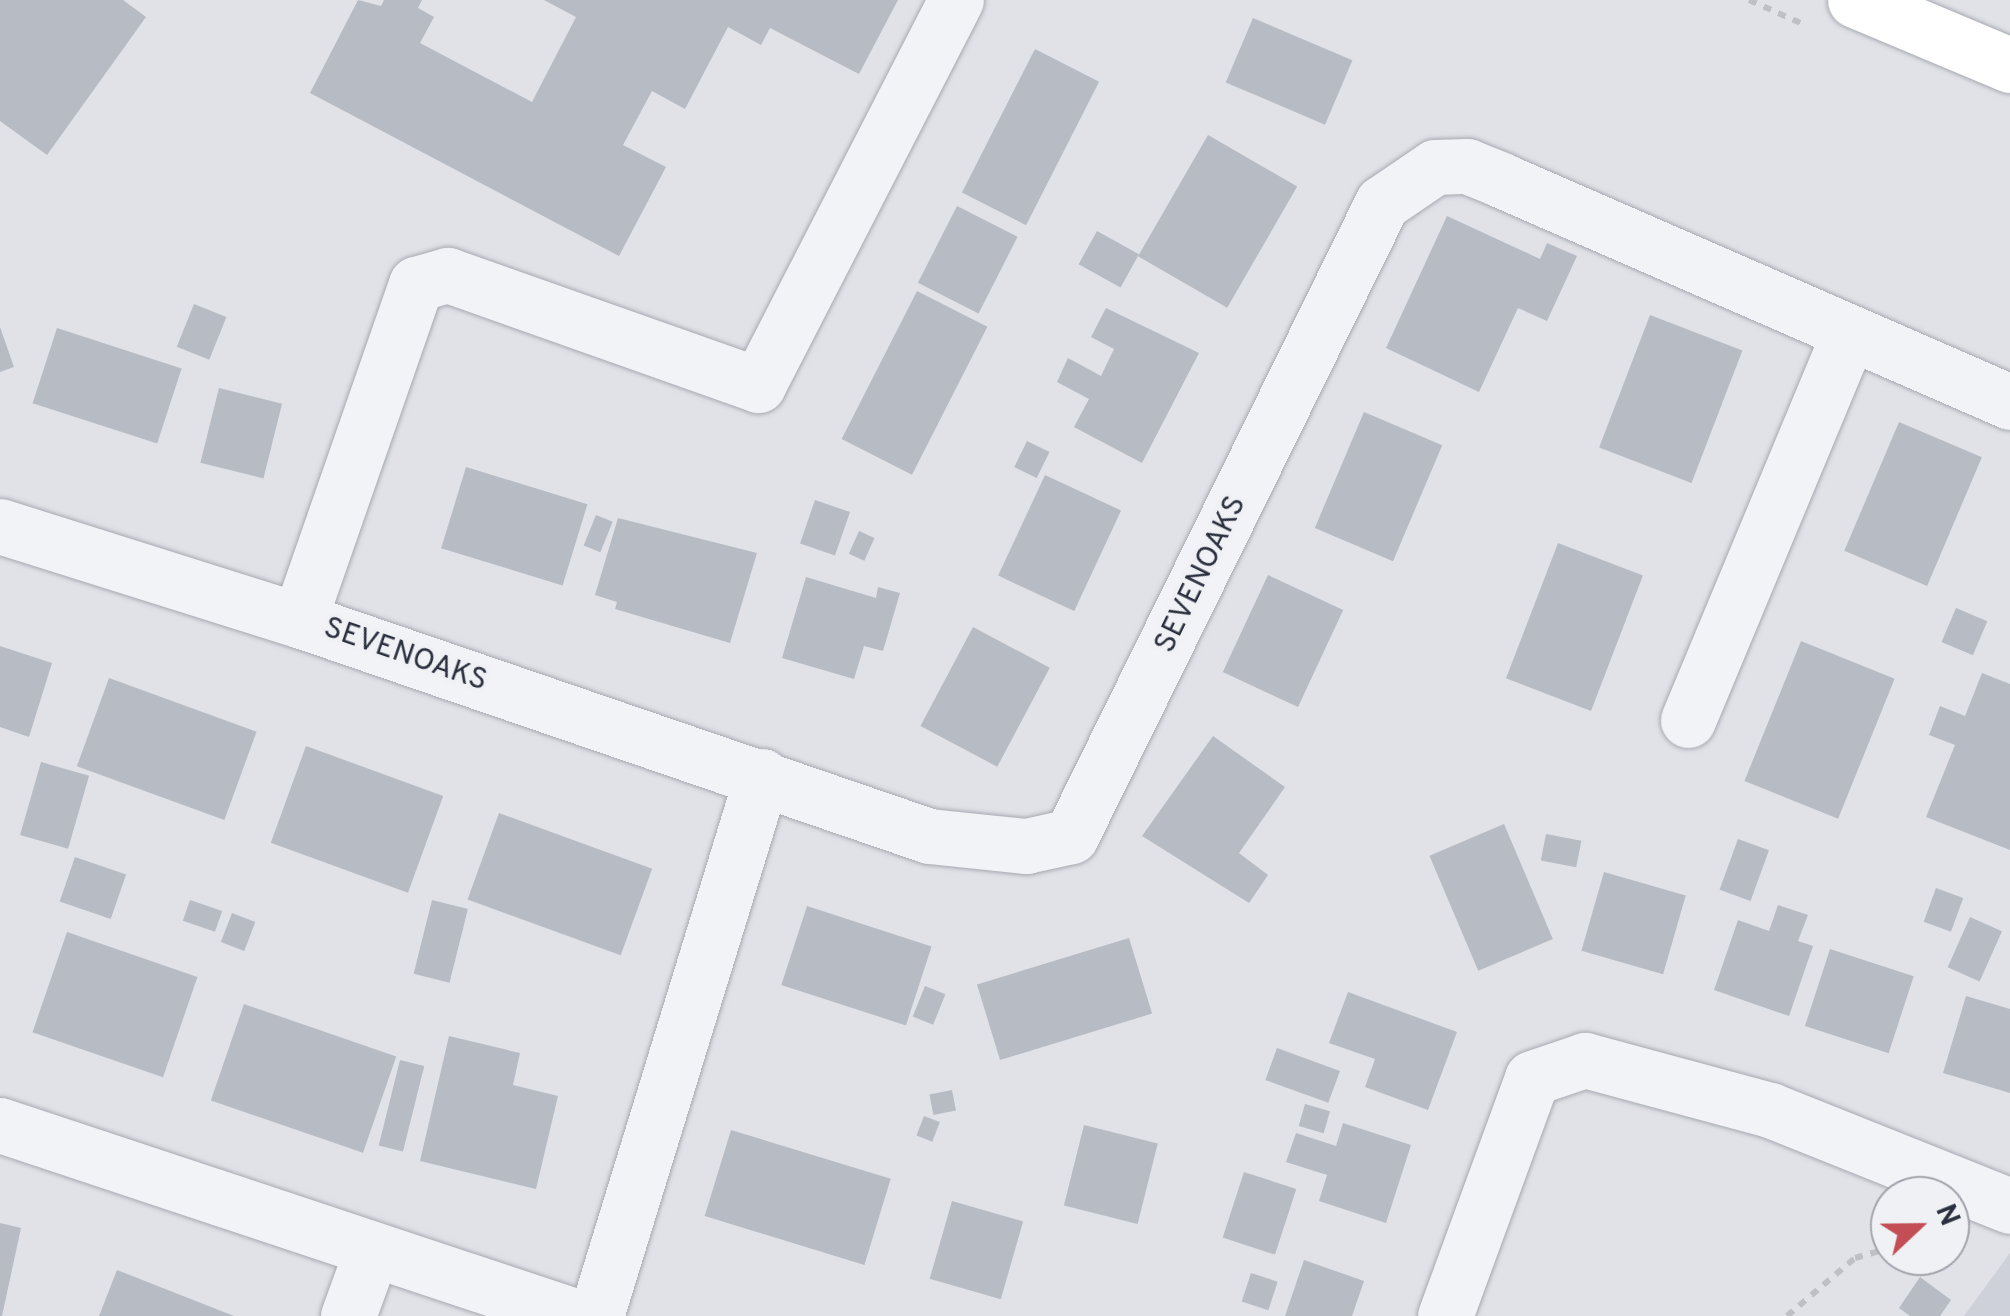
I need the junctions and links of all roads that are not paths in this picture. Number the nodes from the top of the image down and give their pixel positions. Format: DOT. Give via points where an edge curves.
graph roads {
  1 [pos="956,0"];
  2 [pos="1855,0"];
  3 [pos="2010,65"];
  4 [pos="1848,335"];
  5 [pos="2010,402"];
  6 [pos="0,526"];
  7 [pos="299,620"];
  8 [pos="1688,720"];
  9 [pos="762,776"];
  10 [pos="0,1126"];
  11 [pos="2010,1206"];
  12 [pos="372,1250"];
  13 [pos="348,1316"];
  14 [pos="575,1316"];
  15 [pos="596,1316"];
  16 [pos="1446,1316"];
  1 -- 7 [label="street, SEVENOAKS" via="758,386 448,275 416,284"];
  2 -- 3 [label="highway"];
  4 -- 5 [label="street, SEVENOAKS"];
  4 -- 8 [label="street"];
  4 -- 9 [label="street, SEVENOAKS" via="1484,173 1436,166 1382,203 1072,836 1026,846 929,836"];
  6 -- 7 [label="street, SEVENOAKS"];
  7 -- 9 [label="street, SEVENOAKS"];
  9 -- 15 [label="street"];
  10 -- 12 [label="street"];
  11 -- 16 [label="street" via="1770,1110 1585,1060 1532,1078"];
  12 -- 13 [label="street"];
  12 -- 14 [label="street"];
}
